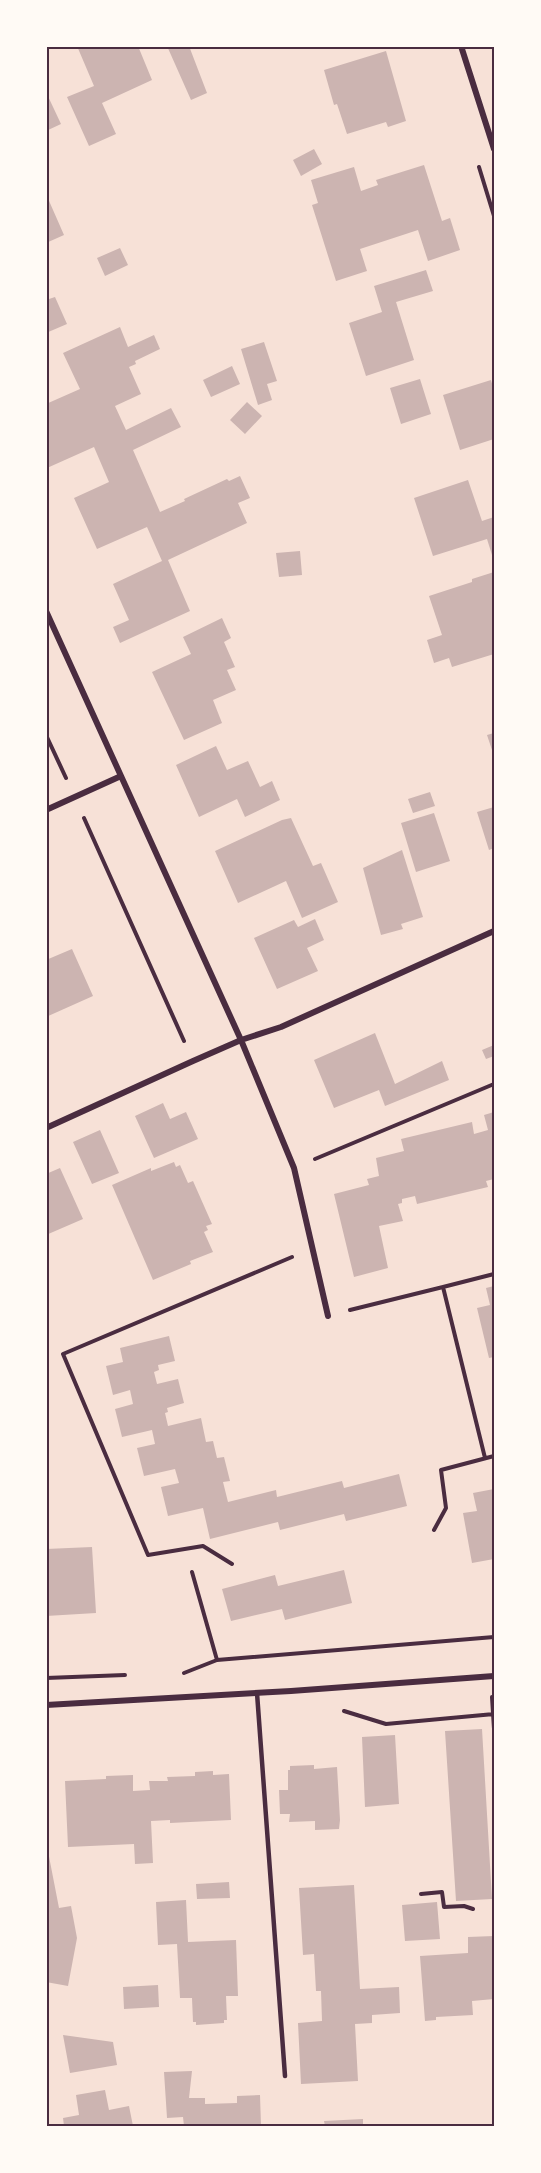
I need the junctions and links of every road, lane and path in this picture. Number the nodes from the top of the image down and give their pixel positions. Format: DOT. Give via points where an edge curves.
graph roads {
  1 [pos="461,46"];
  2 [pos="495,149"];
  3 [pos="46,611"];
  4 [pos="46,735"];
  5 [pos="121,776"];
  6 [pos="75,797"];
  7 [pos="46,810"];
  8 [pos="495,931"];
  9 [pos="241,1040"];
  10 [pos="193,1061"];
  11 [pos="495,1084"];
  12 [pos="46,1128"];
  13 [pos="294,1168"];
  14 [pos="312,1249"];
  15 [pos="495,1274"];
  16 [pos="443,1287"];
  17 [pos="328,1316"];
  18 [pos="495,1456"];
  19 [pos="485,1458"];
  20 [pos="434,1530"];
  21 [pos="232,1564"];
  22 [pos="192,1572"];
  23 [pos="495,1637"];
  24 [pos="217,1660"];
  25 [pos="174,1673"];
  26 [pos="128,1675"];
  27 [pos="495,1676"];
  28 [pos="46,1678"];
  29 [pos="257,1693"];
  30 [pos="492,1695"];
  31 [pos="46,1704"];
  32 [pos="495,1729"];
  33 [pos="421,1894"];
  34 [pos="473,1909"];
  35 [pos="285,2076"];
  1 -- 2 [label="street"];
  3 -- 5 [label="street"];
  4 -- 6 [label="path"];
  5 -- 6 [label="street"];
  5 -- 9 [label="street"];
  6 -- 7 [label="street"];
  6 -- 10 [label="path"];
  8 -- 9 [label="street" via="282,1027"];
  9 -- 10 [label="street"];
  9 -- 13 [label="street"];
  10 -- 12 [label="street"];
  11 -- 13 [label="path"];
  13 -- 14 [label="street"];
  14 -- 17 [label="street"];
  14 -- 21 [label="path" via="63,1354 148,1555 203,1546"];
  15 -- 16 [label="path"];
  16 -- 17 [label="path"];
  16 -- 19 [label="path"];
  18 -- 19 [label="path"];
  19 -- 20 [label="path" via="441,1470 446,1508"];
  22 -- 24 [label="path"];
  23 -- 24 [label="path"];
  24 -- 25 [label="path"];
  26 -- 28 [label="path"];
  27 -- 29 [label="street"];
  29 -- 31 [label="street"];
  29 -- 35 [label="lane"];
  30 -- 32 [label="path"];
  33 -- 34 [label="path" via="442,1892 444,1907"];
}
